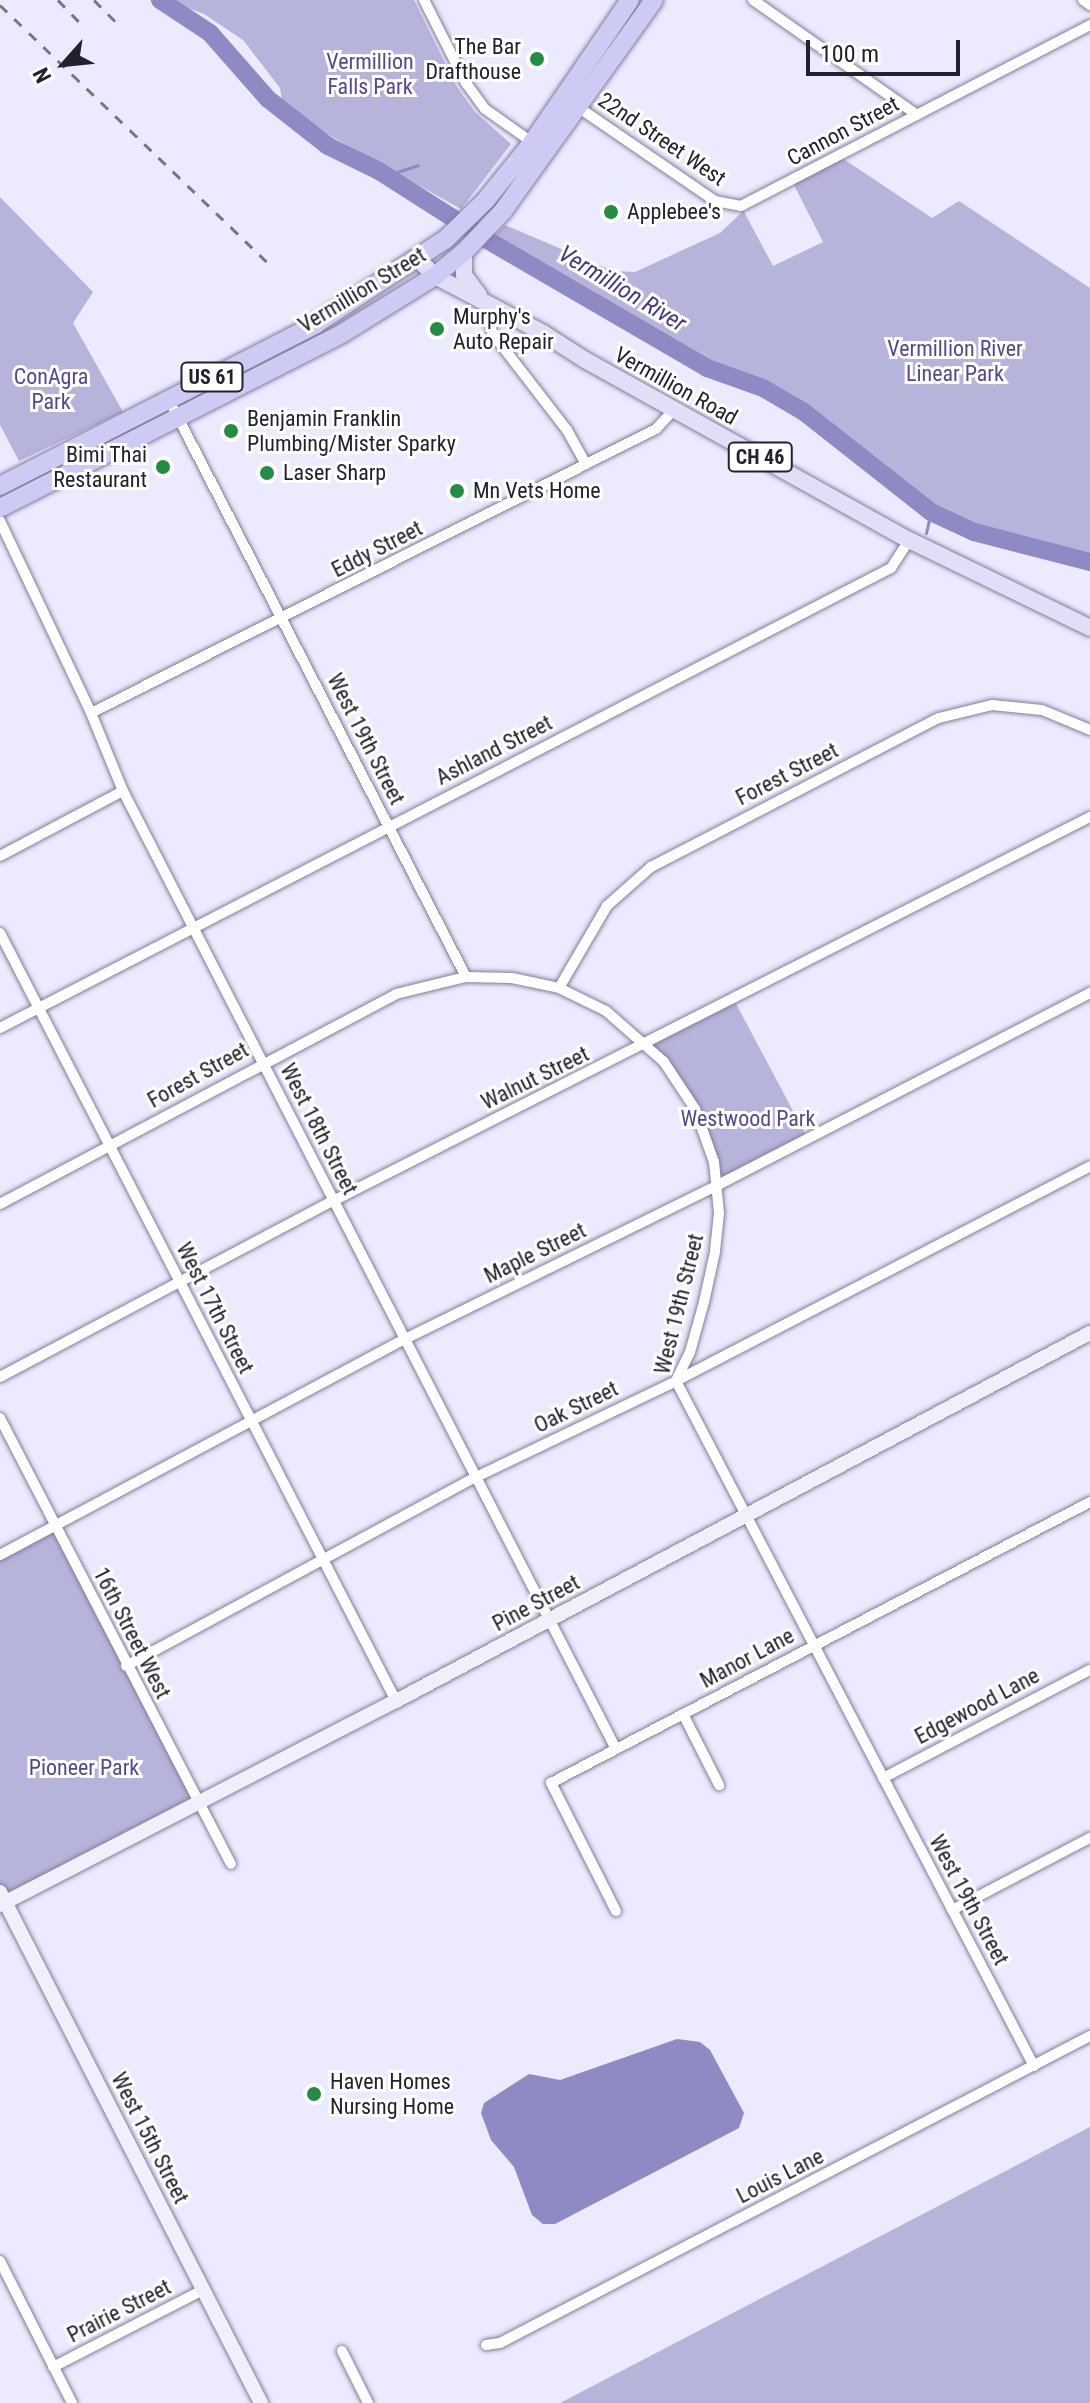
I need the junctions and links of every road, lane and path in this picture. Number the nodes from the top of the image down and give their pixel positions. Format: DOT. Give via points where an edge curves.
graph roads {
  1 [pos="424,0"];
  2 [pos="630,0"];
  3 [pos="654,0"];
  4 [pos="753,0"];
  5 [pos="1083,0"];
  6 [pos="1090,5"];
  7 [pos="1090,25"];
  8 [pos="572,103"];
  9 [pos="917,115"];
  10 [pos="540,147"];
  11 [pos="741,206"];
  12 [pos="464,252"];
  13 [pos="418,259"];
  14 [pos="435,276"];
  15 [pos="486,301"];
  16 [pos="169,400"];
  17 [pos="674,410"];
  18 [pos="176,417"];
  19 [pos="586,464"];
  20 [pos="0,486"];
  21 [pos="0,508"];
  22 [pos="0,521"];
  23 [pos="909,540"];
  24 [pos="282,619"];
  25 [pos="1090,628"];
  26 [pos="91,713"];
  27 [pos="1090,730"];
  28 [pos="123,791"];
  29 [pos="1090,817"];
  30 [pos="389,827"];
  31 [pos="0,856"];
  32 [pos="191,926"];
  33 [pos="0,933"];
  34 [pos="466,977"];
  35 [pos="559,988"];
  36 [pos="1090,993"];
  37 [pos="39,1009"];
  38 [pos="0,1028"];
  39 [pos="648,1044"];
  40 [pos="262,1062"];
  41 [pos="109,1148"];
  42 [pos="1090,1166"];
  43 [pos="718,1185"];
  44 [pos="333,1201"];
  45 [pos="0,1204"];
  46 [pos="180,1282"];
  47 [pos="1090,1333"];
  48 [pos="405,1339"];
  49 [pos="0,1377"];
  50 [pos="676,1381"];
  51 [pos="0,1418"];
  52 [pos="252,1423"];
  53 [pos="476,1477"];
  54 [pos="1090,1502"];
  55 [pos="745,1518"];
  56 [pos="55,1526"];
  57 [pos="0,1555"];
  58 [pos="323,1561"];
  59 [pos="550,1620"];
  60 [pos="812,1647"];
  61 [pos="126,1666"];
  62 [pos="1090,1670"];
  63 [pos="396,1701"];
  64 [pos="683,1714"];
  65 [pos="616,1749"];
  66 [pos="883,1778"];
  67 [pos="719,1785"];
  68 [pos="199,1804"];
  69 [pos="1090,1838"];
  70 [pos="231,1864"];
  71 [pos="2,1900"];
  72 [pos="952,1910"];
  73 [pos="616,1911"];
  74 [pos="1090,2036"];
  75 [pos="1034,2066"];
  76 [pos="0,2261"];
  77 [pos="203,2290"];
  78 [pos="486,2345"];
  79 [pos="342,2351"];
  80 [pos="53,2367"];
  81 [pos="72,2403"];
  82 [pos="261,2403"];
  83 [pos="368,2403"];
  1 -- 10 [label="street" via="485,109"];
  2 -- 8 [label="highway, Vermillion Street / US 61"];
  3 -- 8 [label="highway, Vermillion Street / US 61"];
  4 -- 9 [label="street"];
  5 -- 6 [label="street"];
  7 -- 9 [label="street, Cannon Street"];
  8 -- 10 [label="highway, Vermillion Street / US 61"];
  8 -- 11 [label="street, 22nd Street West" via="715,201"];
  9 -- 11 [label="street, Cannon Street"];
  10 -- 12 [label="highway, Vermillion Street / US 61" via="503,211"];
  10 -- 13 [label="highway, Vermillion Street / US 61" via="446,239"];
  12 -- 14 [label="highway, Vermillion Street / US 61"];
  12 -- 15 [label="main road" via="466,280"];
  13 -- 14 [label="main road, Vermillion Road / CH 46"];
  13 -- 16 [label="highway, Vermillion Street / US 61" via="316,324"];
  14 -- 15 [label="main road, Vermillion Road / CH 46"];
  14 -- 18 [label="highway, Vermillion Street / US 61" via="343,333"];
  15 -- 17 [label="main road, Vermillion Road / CH 46"];
  15 -- 19 [label="street" via="492,333 567,430"];
  16 -- 18 [label="street, West 19th Street"];
  16 -- 20 [label="highway, Vermillion Street / US 61"];
  17 -- 19 [label="street, Eddy Street" via="656,429"];
  17 -- 23 [label="main road, Vermillion Road / CH 46"];
  18 -- 21 [label="highway, Vermillion Street / US 61"];
  18 -- 24 [label="street, West 19th Street"];
  19 -- 24 [label="street, Eddy Street"];
  22 -- 26 [label="street, West 18th Street"];
  23 -- 25 [label="main road, Vermillion Road / CH 46"];
  23 -- 30 [label="street, Ashland Street" via="891,568"];
  24 -- 26 [label="street, Eddy Street"];
  24 -- 30 [label="street, West 19th Street"];
  26 -- 28 [label="street, West 18th Street"];
  27 -- 35 [label="street, Forest Street" via="1042,710 992,705 939,718 651,867 607,906"];
  28 -- 31 [label="street"];
  28 -- 32 [label="street, West 18th Street"];
  29 -- 39 [label="street, Walnut Street"];
  30 -- 32 [label="street, Ashland Street"];
  30 -- 34 [label="street, West 19th Street"];
  32 -- 37 [label="street, Ashland Street"];
  32 -- 40 [label="street, West 18th Street"];
  33 -- 37 [label="street, West 17th Street"];
  34 -- 35 [label="street, West 19th Street" via="512,978"];
  34 -- 40 [label="street, Forest Street" via="396,994"];
  35 -- 39 [label="street, West 19th Street" via="606,1011"];
  36 -- 43 [label="street, Maple Street"];
  37 -- 38 [label="street, Ashland Street"];
  37 -- 41 [label="street, West 17th Street"];
  39 -- 43 [label="street, West 19th Street" via="695,1109"];
  39 -- 44 [label="street, Walnut Street"];
  40 -- 41 [label="street, Forest Street"];
  40 -- 44 [label="street, West 18th Street"];
  41 -- 45 [label="street, Forest Street"];
  41 -- 46 [label="street, West 17th Street"];
  42 -- 50 [label="street, Oak Street"];
  43 -- 48 [label="street, Maple Street"];
  43 -- 50 [label="street, West 19th Street" via="715,1252 690,1352"];
  44 -- 46 [label="street, Walnut Street"];
  44 -- 48 [label="street, West 18th Street"];
  46 -- 49 [label="street, Walnut Street"];
  46 -- 52 [label="street, West 17th Street"];
  47 -- 55 [label="street, Pine Street"];
  48 -- 52 [label="street, Maple Street"];
  48 -- 53 [label="street, West 18th Street"];
  50 -- 53 [label="street, Oak Street"];
  50 -- 55 [label="street, West 19th Street"];
  51 -- 56 [label="street, 16th Street West"];
  52 -- 56 [label="street, Maple Street"];
  52 -- 58 [label="street, West 17th Street"];
  53 -- 58 [label="street, Oak Street"];
  53 -- 59 [label="street, West 18th Street"];
  54 -- 60 [label="street, Manor Lane"];
  55 -- 59 [label="street, Pine Street"];
  55 -- 60 [label="street, West 19th Street"];
  56 -- 57 [label="street, Maple Street"];
  56 -- 61 [label="street, 16th Street West"];
  58 -- 61 [label="street, Oak Street"];
  58 -- 63 [label="street, West 17th Street"];
  59 -- 63 [label="street, Pine Street"];
  59 -- 65 [label="street, West 18th Street"];
  60 -- 64 [label="street, Manor Lane"];
  60 -- 66 [label="street, West 19th Street"];
  61 -- 68 [label="street, 16th Street West"];
  62 -- 66 [label="street, Edgewood Lane"];
  63 -- 68 [label="street, Pine Street"];
  64 -- 65 [label="street, Manor Lane"];
  64 -- 67 [label="street"];
  65 -- 73 [label="street, Manor Lane" via="551,1783"];
  66 -- 72 [label="street, West 19th Street"];
  68 -- 70 [label="street, 16th Street West"];
  68 -- 71 [label="street, Pine Street"];
  69 -- 72 [label="street"];
  71 -- 77 [label="street, West 15th Street"];
  72 -- 75 [label="street, West 19th Street"];
  74 -- 75 [label="street, Louis Lane"];
  75 -- 78 [label="street, Louis Lane" via="500,2343"];
  76 -- 80 [label="street"];
  77 -- 80 [label="street, Prairie Street"];
  77 -- 82 [label="street, West 15th Street"];
  79 -- 83 [label="street"];
  80 -- 81 [label="street"];
}
